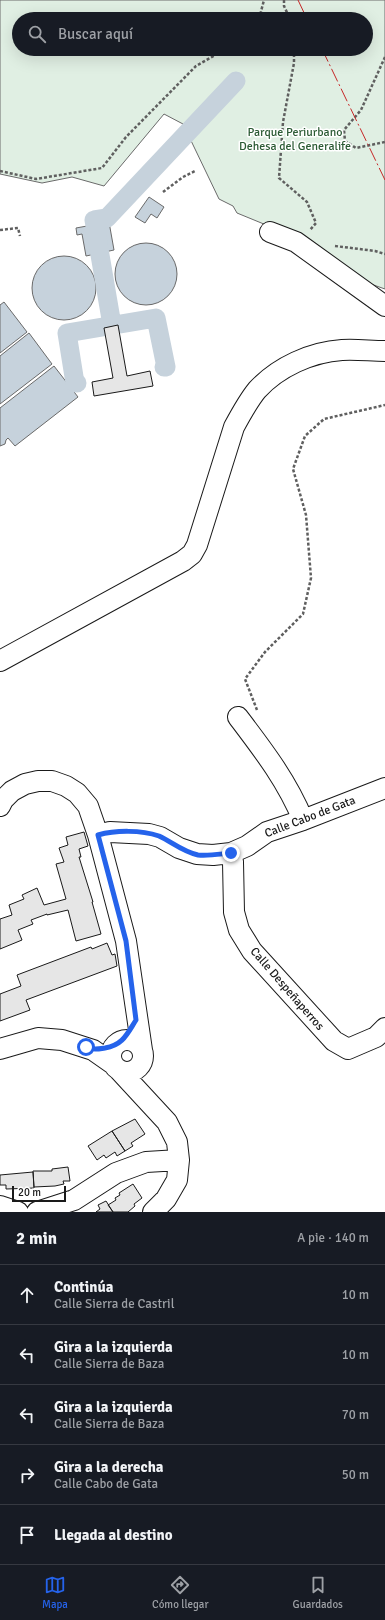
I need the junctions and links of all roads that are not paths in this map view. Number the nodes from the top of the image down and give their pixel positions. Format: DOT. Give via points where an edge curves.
graph roads {
  1 [pos="270,232"];
  2 [pos="385,306"];
  3 [pos="385,351"];
  4 [pos="0,661"];
  5 [pos="238,717"];
  6 [pos="385,788"];
  7 [pos="0,806"];
  8 [pos="302,820"];
  9 [pos="98,835"];
  10 [pos="231,853"];
  11 [pos="136,1020"];
  12 [pos="385,1028"];
  13 [pos="0,1049"];
  14 [pos="116,1055"];
  15 [pos="142,1056"];
  16 [pos="143,1095"];
  17 [pos="179,1160"];
  18 [pos="0,1206"];
  19 [pos="18,1212"];
  20 [pos="37,1212"];
  21 [pos="153,1212"];
  1 -- 2 [label="street" via="296,242"];
  3 -- 4 [label="street" via="341,350 316,354 275,374 257,390 234,427 192,554"];
  5 -- 8 [label="street" via="273,762"];
  6 -- 8 [label="street, Calle Cabo de Gata"];
  7 -- 9 [label="street" via="12,791 25,784 52,781 77,793 88,806"];
  8 -- 10 [label="street, Calle Cabo de Gata" via="267,832 247,846"];
  9 -- 10 [label="street, Calle Cabo de Gata" via="110,832 149,834 197,854 213,856"];
  9 -- 11 [label="street" via="126,941"];
  10 -- 12 [label="street, Calle Despeñaperros" via="234,912 239,930 252,951 334,1041 348,1050 376,1037"];
  11 -- 14 [label="street"];
  11 -- 15 [label="street"];
  13 -- 14 [label="street" via="38,1038 62,1040"];
  14 -- 15 [label="street" via="130,1041 135,1043"];
  14 -- 15 [label="street" via="122,1072 132,1072 140,1066"];
  14 -- 16 [label="street" via="136,1090"];
  15 -- 16 [label="street"];
  16 -- 17 [label="street" via="167,1122 177,1142"];
  17 -- 20 [label="street" via="146,1162 116,1173 74,1200"];
  17 -- 21 [label="street" via="177,1180 166,1199"];
  18 -- 19 [label="street"];
}
